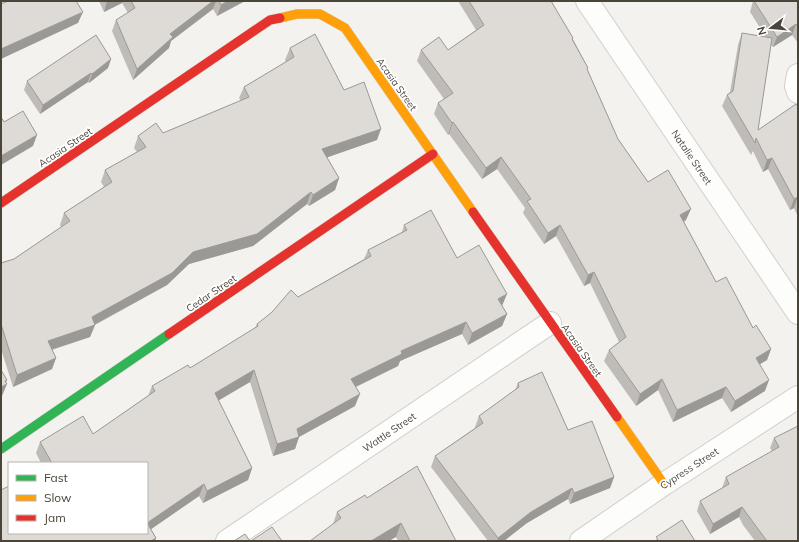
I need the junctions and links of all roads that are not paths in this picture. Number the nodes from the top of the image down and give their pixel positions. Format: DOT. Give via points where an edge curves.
graph roads {
  1 [pos="587,1"];
  2 [pos="798,75"];
  3 [pos="798,92"];
  4 [pos="433,154"];
  5 [pos="1,203"];
  6 [pos="798,313"];
  7 [pos="550,323"];
  8 [pos="798,397"];
  9 [pos="1,450"];
  10 [pos="664,484"];
  11 [pos="228,541"];
  12 [pos="581,541"];
  1 -- 6 [label="street, Natalie Street"];
  2 -- 3 [label="street"];
  4 -- 5 [label="street, Acasia Street" via="345,28 320,14 297,14 270,20"];
  4 -- 7 [label="street, Acasia Street"];
  4 -- 9 [label="street, Cedar Street"];
  7 -- 10 [label="street, Acasia Street"];
  7 -- 11 [label="street, Wattle Street"];
  8 -- 10 [label="street, Cypress Street"];
  10 -- 12 [label="street, Cypress Street"];
}
